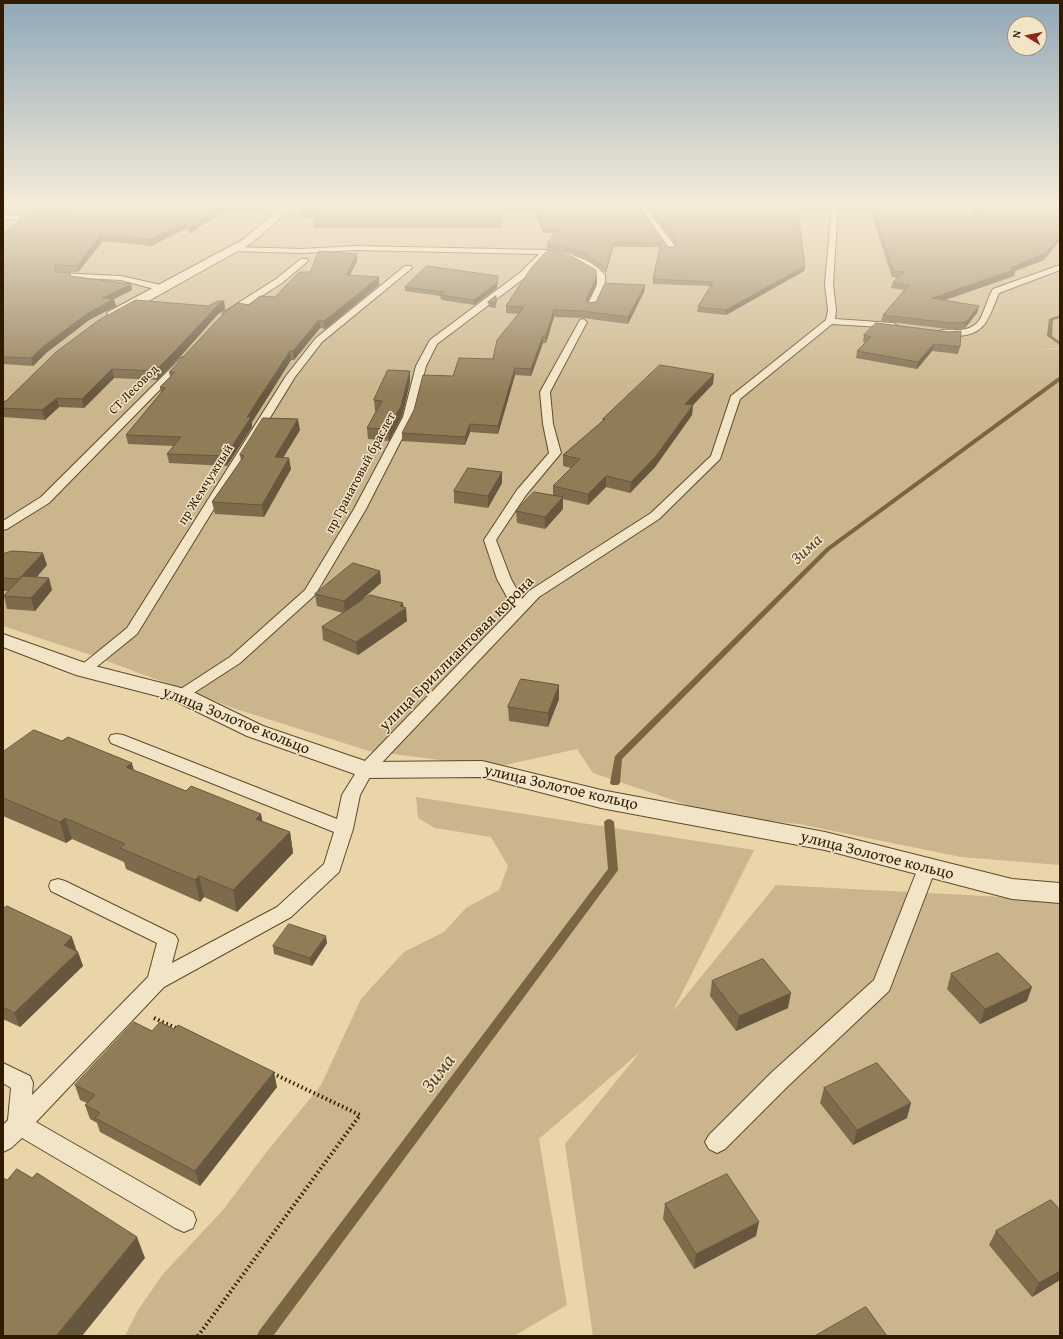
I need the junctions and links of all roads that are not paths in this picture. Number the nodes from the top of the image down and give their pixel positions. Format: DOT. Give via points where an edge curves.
graph roads {
  1 [pos="198,268"];
  2 [pos="295,268"];
  3 [pos="408,268"];
  4 [pos="530,268"];
  5 [pos="593,268"];
  6 [pos="830,268"];
  7 [pos="1056,268"];
  8 [pos="61,274"];
  9 [pos="162,288"];
  10 [pos="591,306"];
  11 [pos="830,320"];
  12 [pos="102,321"];
  13 [pos="583,322"];
  14 [pos="217,323"];
  15 [pos="899,327"];
  16 [pos="934,332"];
  17 [pos="193,350"];
  18 [pos="3,526"];
  19 [pos="521,609"];
  20 [pos="3,640"];
  21 [pos="84,670"];
  22 [pos="181,695"];
  23 [pos="117,739"];
  24 [pos="366,770"];
  25 [pos="344,829"];
  26 [pos="926,868"];
  27 [pos="58,886"];
  28 [pos="1060,893"];
  29 [pos="157,981"];
  30 [pos="3,1072"];
  31 [pos="20,1124"];
  32 [pos="3,1141"];
  33 [pos="717,1142"];
  34 [pos="184,1220"];
  1 -- 9 [label="street"];
  2 -- 14 [label="lane" via="222,317"];
  3 -- 21 [label="lane, пр Жемчужный" via="319,340 291,376 261,422 132,631"];
  4 -- 22 [label="lane, пр Гранатовый браслет" via="433,342 421,366 408,417 360,509 310,592 235,660"];
  5 -- 10 [label="lane" via="601,275 601,285"];
  6 -- 11 [label="lane"];
  7 -- 16 [label="lane" via="996,291 981,324 967,333"];
  8 -- 9 [label="lane" via="121,278"];
  9 -- 12 [label="street"];
  11 -- 15 [label="lane"];
  11 -- 19 [label="lane, улица Бриллиантовая корона" via="735,398 716,457 655,516 534,594"];
  13 -- 19 [label="lane" via="545,392 548,424 555,452 521,493 490,540 504,579"];
  17 -- 18 [label="lane, СТ Лесовод" via="44,500"];
  19 -- 24 [label="lane, улица Бриллиантовая корона"];
  20 -- 21 [label="street, улица Золотое кольцо"];
  21 -- 22 [label="street, улица Золотое кольцо"];
  22 -- 24 [label="street, улица Золотое кольцо" via="255,731"];
  23 -- 25 [label="lane"];
  24 -- 25 [label="lane, улица Бриллиантовая корона" via="351,795"];
  24 -- 26 [label="street, улица Золотое кольцо" via="482,769 601,799 825,841"];
  25 -- 29 [label="lane, улица Бриллиантовая корона" via="332,867 284,912"];
  26 -- 28 [label="street, улица Золотое кольцо" via="1012,889"];
  26 -- 33 [label="lane" via="882,985 779,1080"];
  27 -- 29 [label="lane" via="168,940"];
  29 -- 31 [label="lane"];
  30 -- 31 [label="lane" via="22,1083"];
  31 -- 32 [label="lane"];
  31 -- 34 [label="lane"];
}
